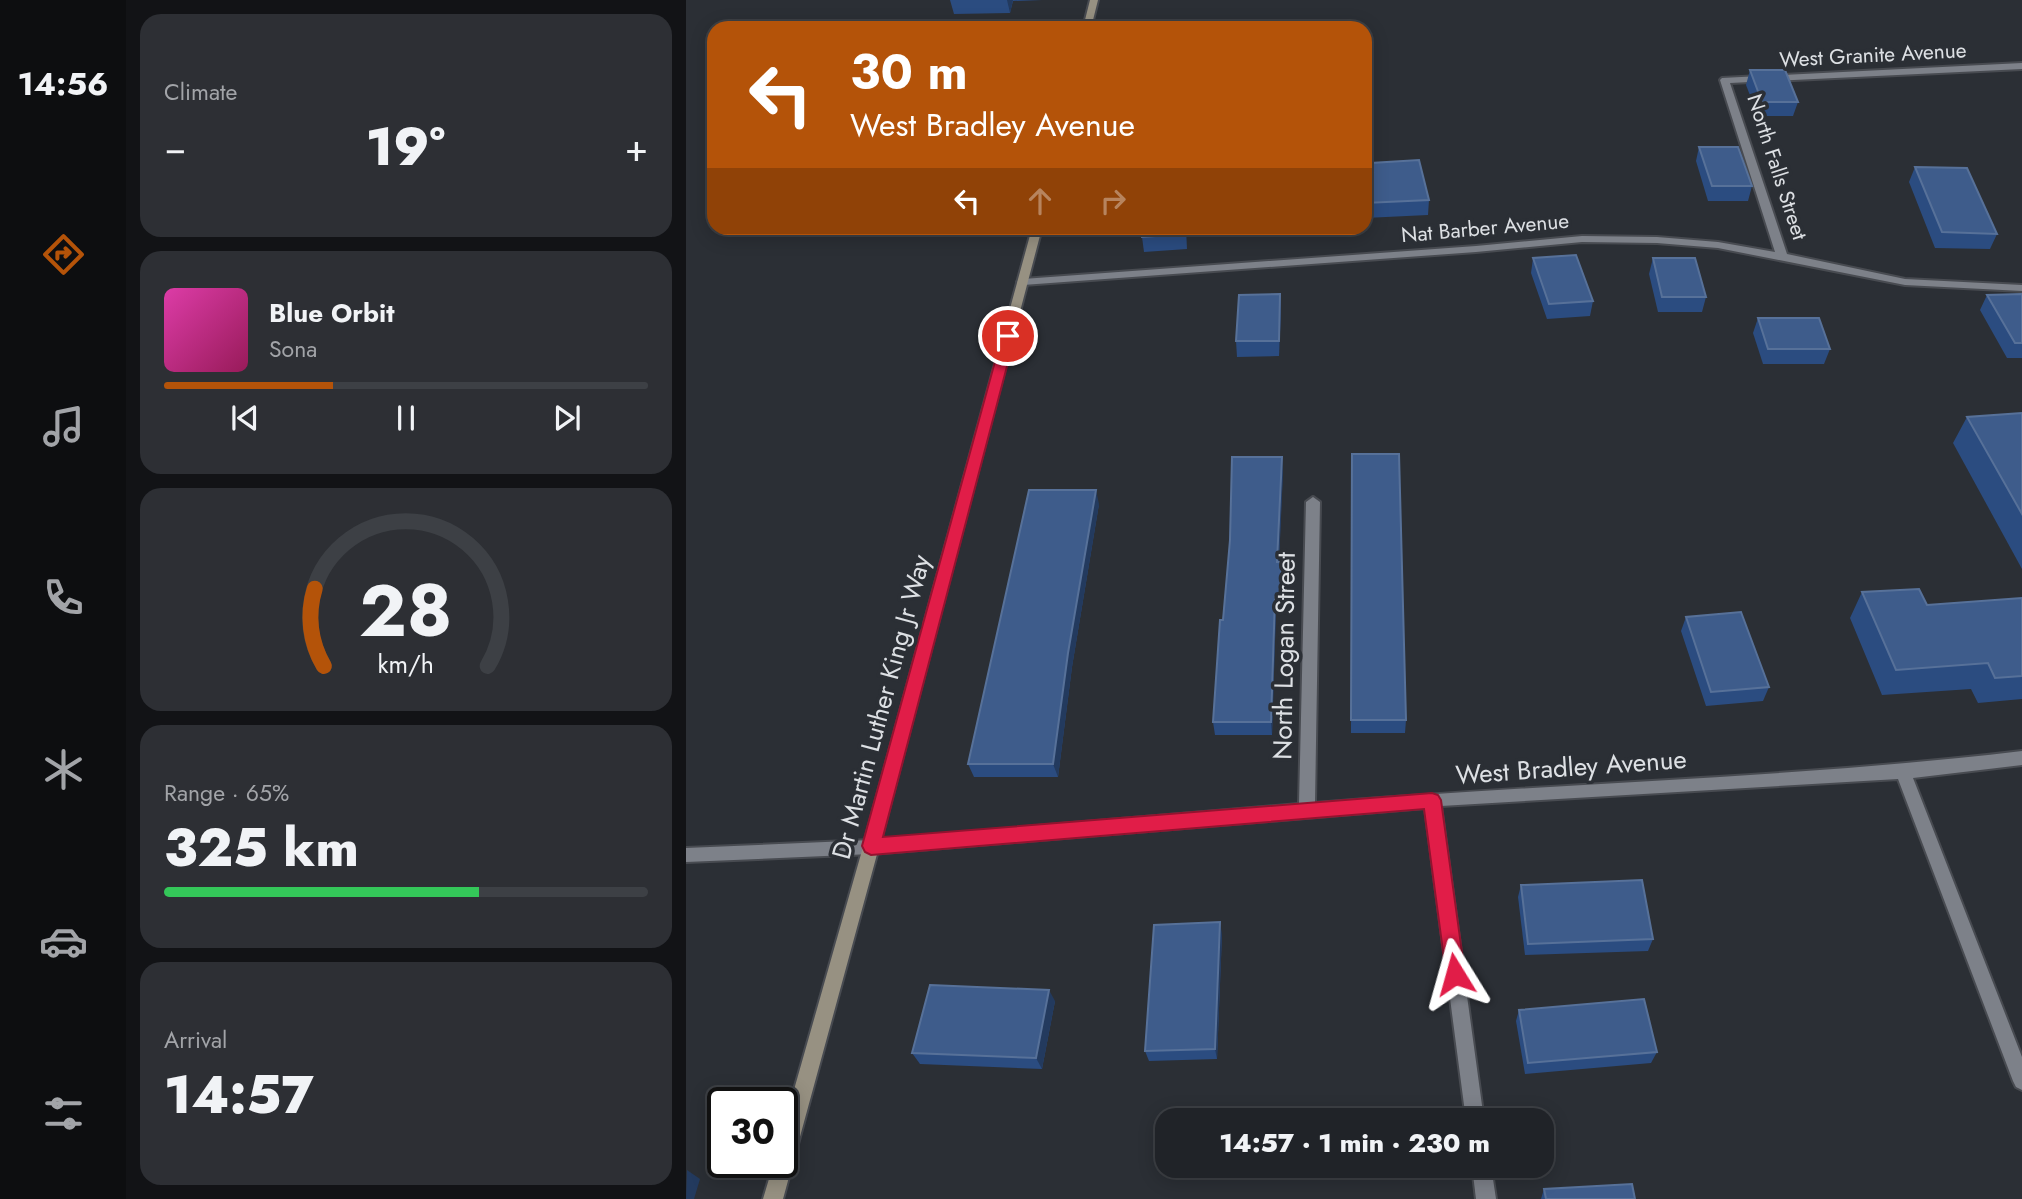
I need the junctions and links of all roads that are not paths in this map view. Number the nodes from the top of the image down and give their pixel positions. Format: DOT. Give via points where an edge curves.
graph roads {
  1 [pos="1094,0"];
  2 [pos="1089,21"];
  3 [pos="2022,66"];
  4 [pos="1725,80"];
  5 [pos="1035,235"];
  6 [pos="1782,256"];
  7 [pos="1023,282"];
  8 [pos="2022,288"];
  9 [pos="1313,502"];
  10 [pos="2022,758"];
  11 [pos="1903,772"];
  12 [pos="1432,800"];
  13 [pos="1307,811"];
  14 [pos="871,846"];
  15 [pos="686,855"];
  16 [pos="2022,1081"];
  17 [pos="1473,1108"];
  18 [pos="1483,1178"];
  19 [pos="773,1199"];
  20 [pos="1486,1199"];
  1 -- 2 [label="main road"];
  3 -- 4 [label="street, West Granite Avenue"];
  4 -- 6 [label="street, North Falls Street"];
  5 -- 7 [label="main road, Dr Martin Luther King Jr Way"];
  6 -- 7 [label="street, Nat Barber Avenue" via="1657,240 1582,239"];
  6 -- 8 [label="street, North Falls Street" via="1905,282"];
  7 -- 14 [label="main road, Dr Martin Luther King Jr Way"];
  9 -- 13 [label="street, North Logan Street"];
  10 -- 11 [label="street, West Bradley Avenue"];
  11 -- 12 [label="street, West Bradley Avenue"];
  11 -- 16 [label="street"];
  12 -- 13 [label="street, West Bradley Avenue"];
  12 -- 17 [label="street"];
  13 -- 14 [label="street, West Bradley Avenue"];
  14 -- 15 [label="street, West Bradley Avenue"];
  14 -- 19 [label="main road, Dr Martin Luther King Jr Way"];
  18 -- 20 [label="street"];
}
